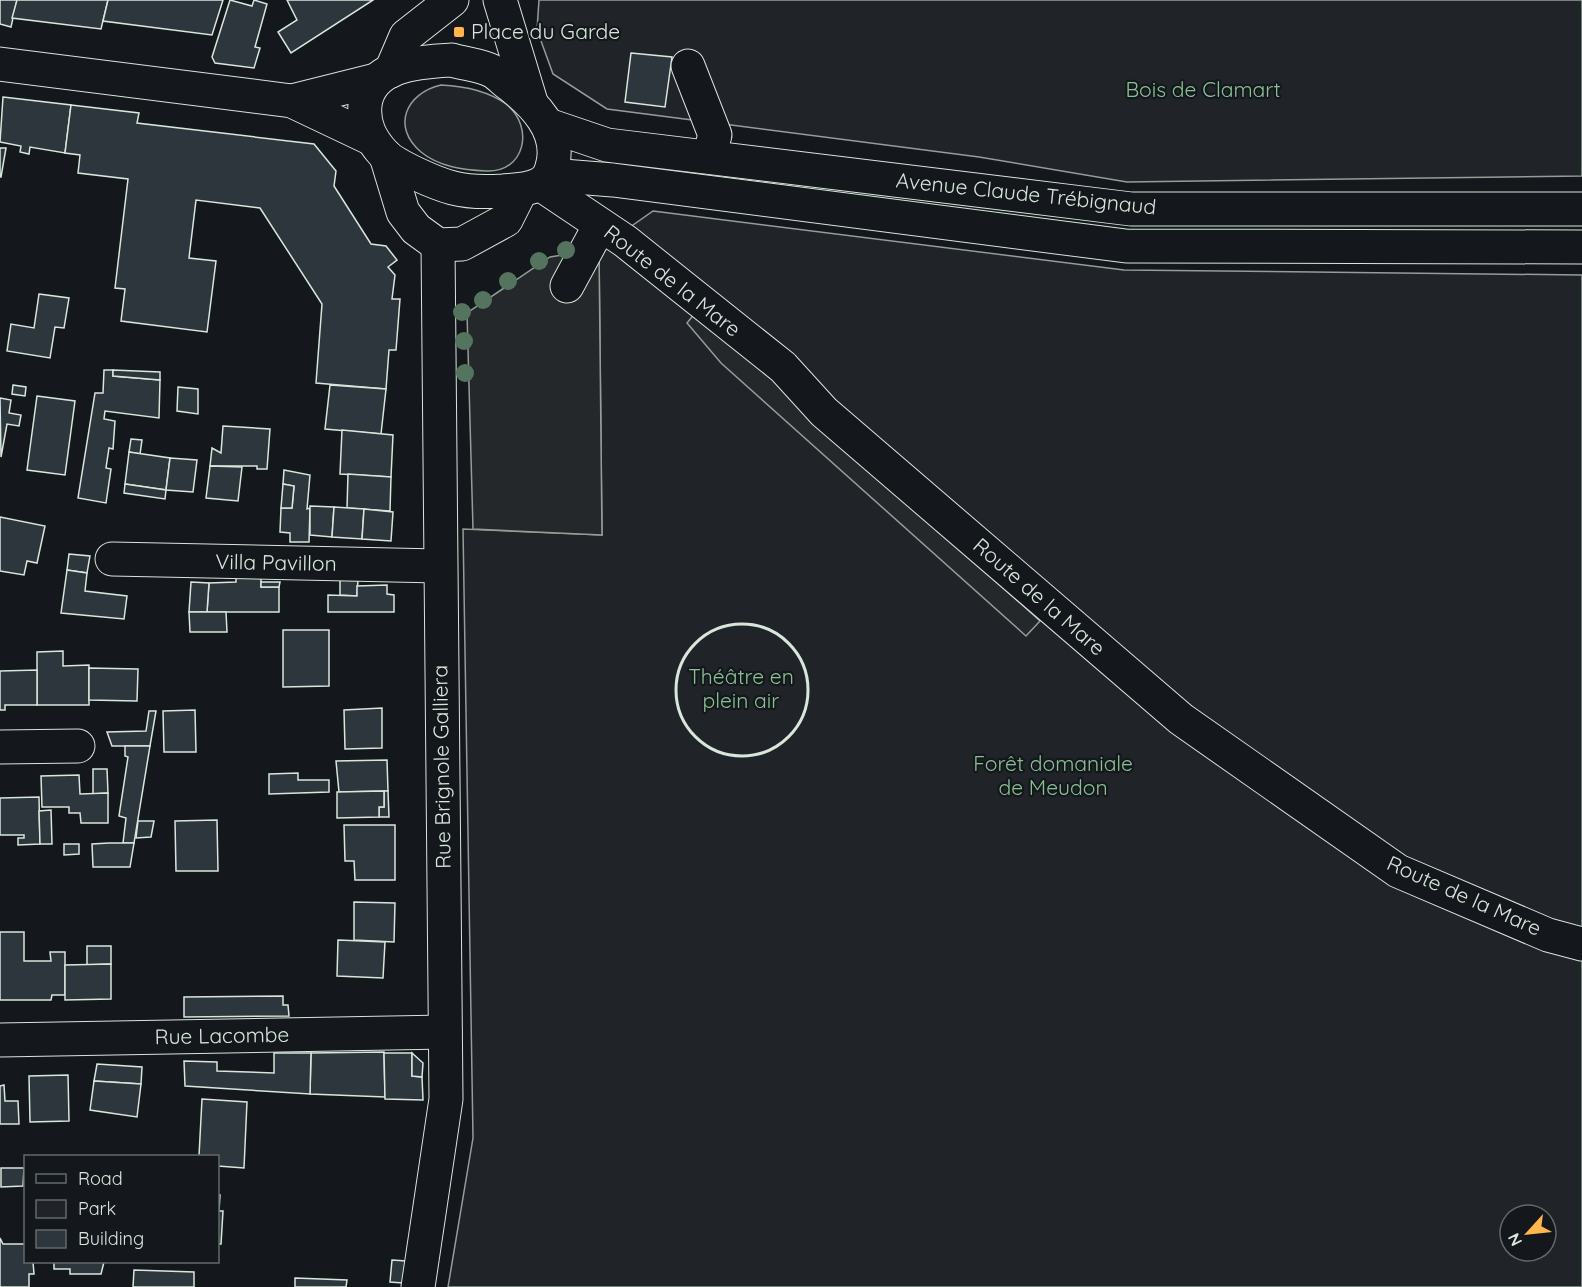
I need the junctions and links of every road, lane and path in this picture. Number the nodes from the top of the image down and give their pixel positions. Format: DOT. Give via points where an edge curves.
graph roads {
  1 [pos="452,0"];
  2 [pos="500,0"];
  3 [pos="0,64"];
  4 [pos="688,66"];
  5 [pos="384,75"];
  6 [pos="292,101"];
  7 [pos="539,114"];
  8 [pos="379,148"];
  9 [pos="709,156"];
  10 [pos="537,183"];
  11 [pos="1582,209"];
  12 [pos="600,225"];
  13 [pos="438,245"];
  14 [pos="1582,247"];
  15 [pos="567,286"];
  16 [pos="112,559"];
  17 [pos="440,566"];
  18 [pos="78,746"];
  19 [pos="0,747"];
  20 [pos="1582,944"];
  21 [pos="445,1032"];
  22 [pos="0,1040"];
  23 [pos="418,1287"];
  1 -- 5 [label="street" via="406,36"];
  2 -- 7 [label="street"];
  3 -- 6 [label="street"];
  4 -- 9 [label="street" via="715,135"];
  5 -- 6 [label="street"];
  5 -- 7 [label="street" via="419,62 452,60 492,71"];
  5 -- 8 [label="street" via="367,92 365,108 365,124"];
  6 -- 8 [label="street"];
  7 -- 9 [label="street, Avenue Claude Trébignaud" via="607,145"];
  7 -- 10 [label="street" via="555,152"];
  8 -- 10 [label="street" via="453,188 495,192"];
  8 -- 13 [label="street" via="403,213 416,229"];
  9 -- 11 [label="street, Avenue Claude Trébignaud" via="1131,209"];
  10 -- 12 [label="street, Route de la Mare"];
  10 -- 13 [label="street" via="506,220 462,244"];
  10 -- 14 [label="street, Avenue Claude Trébignaud" via="613,180 1126,246"];
  12 -- 15 [label="street"];
  12 -- 20 [label="street, Route de la Mare" via="783,367 824,412 1181,719 1398,871 1548,935"];
  13 -- 17 [label="street, Rue Brignole Galliera"];
  16 -- 17 [label="street, Villa Pavillon"];
  17 -- 21 [label="street, Rue Brignole Galliera"];
  18 -- 19 [label="street"];
  21 -- 22 [label="street, Rue Lacombe"];
  21 -- 23 [label="street, Rue Brignole Galliera" via="446,1099"];
}
